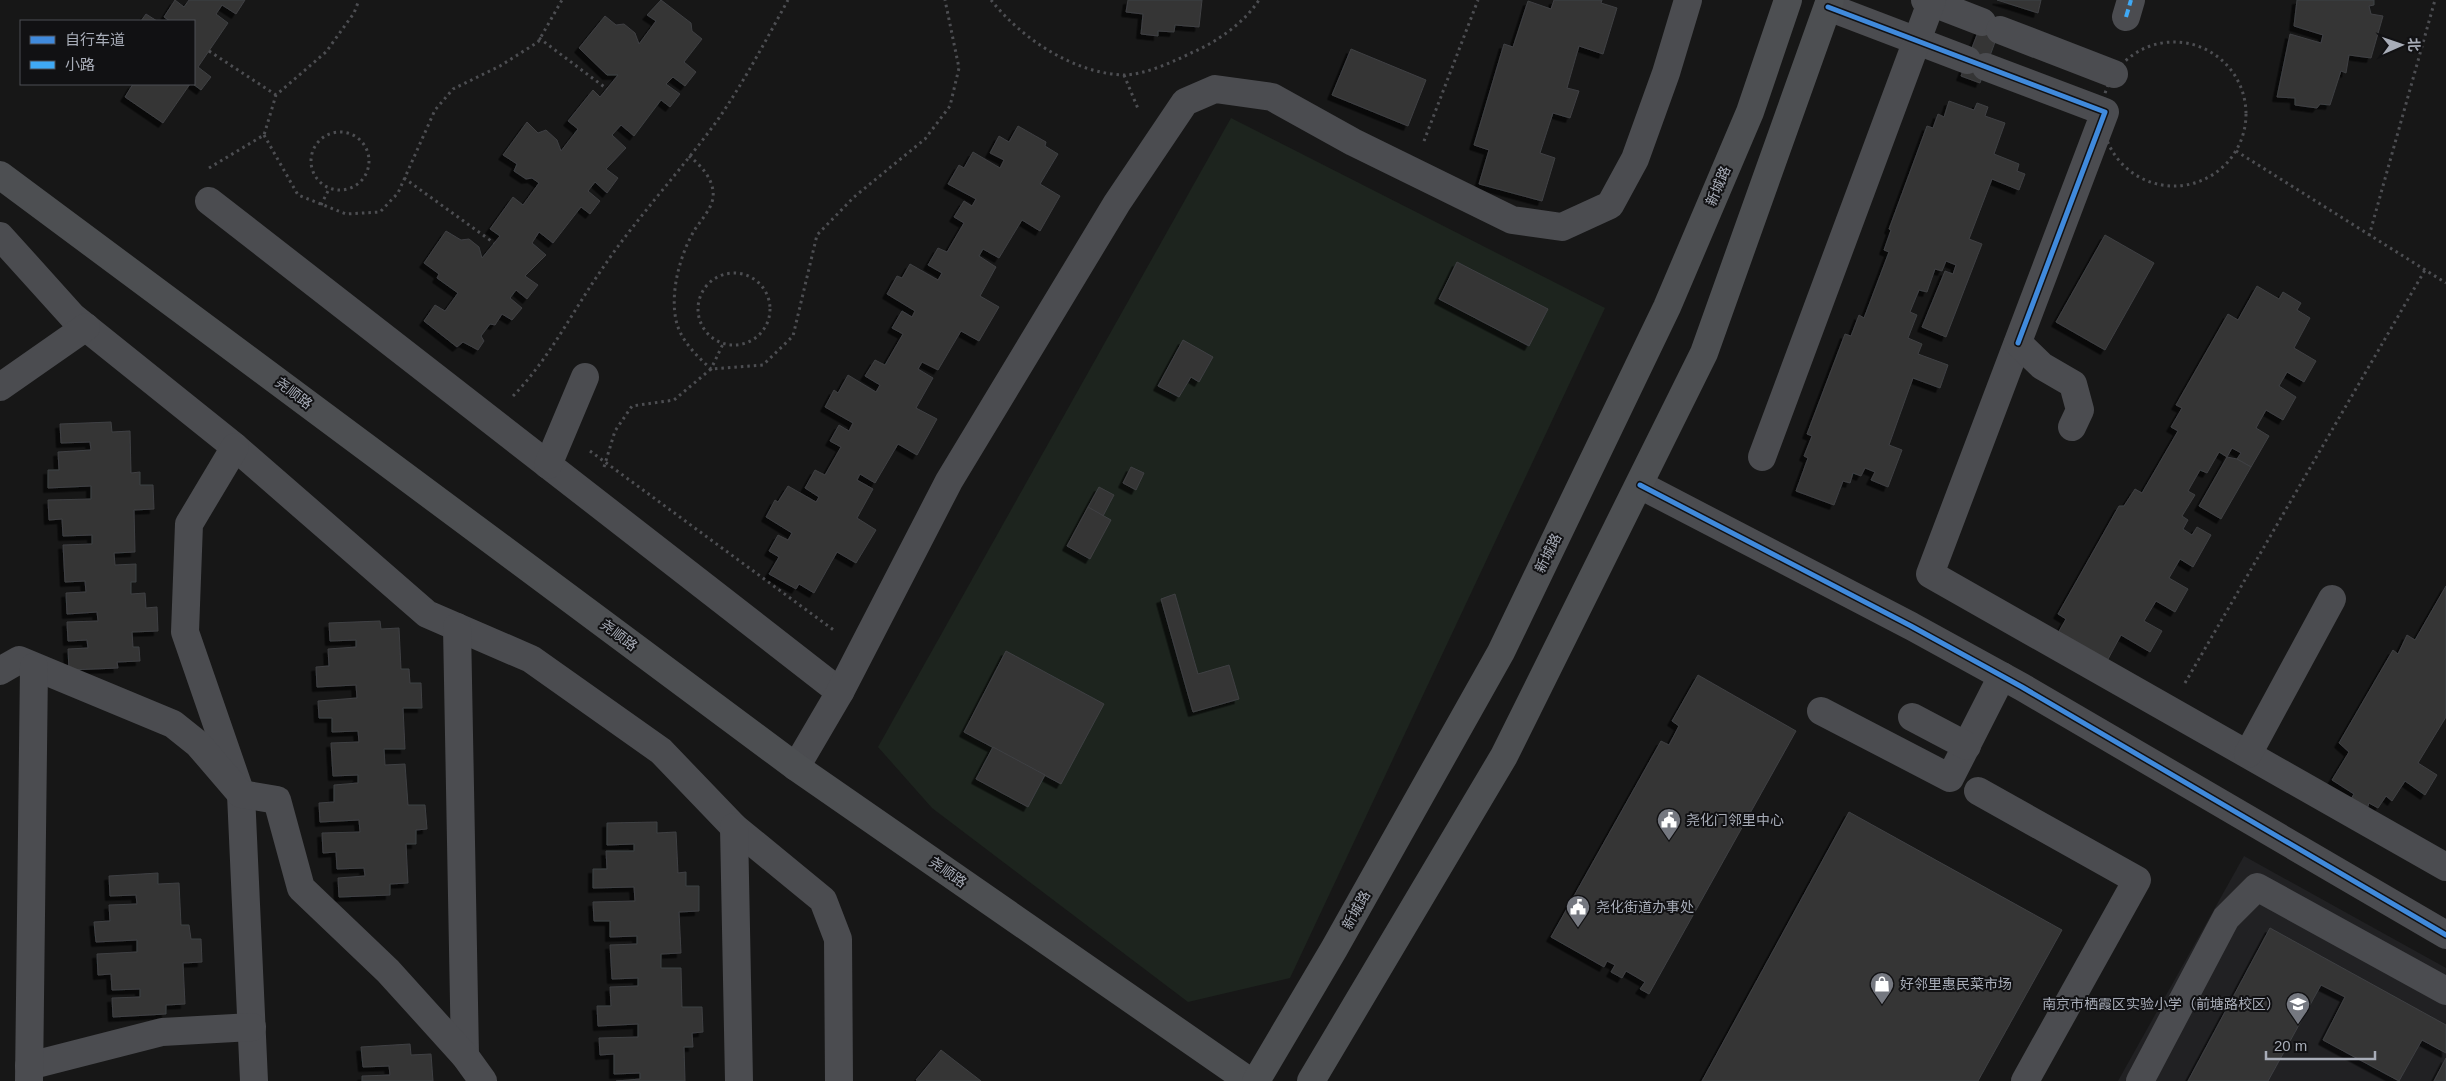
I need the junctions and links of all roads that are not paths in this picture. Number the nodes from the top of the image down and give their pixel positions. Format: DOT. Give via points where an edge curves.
graph roads {
  1 [pos="1688,0"];
  2 [pos="1788,0"];
  3 [pos="1929,1"];
  4 [pos="1829,4"];
  5 [pos="1916,41"];
  6 [pos="2114,74"];
  7 [pos="0,175"];
  8 [pos="209,202"];
  9 [pos="0,236"];
  10 [pos="86,327"];
  11 [pos="2018,343"];
  12 [pos="585,377"];
  13 [pos="0,387"];
  14 [pos="2072,427"];
  15 [pos="234,447"];
  16 [pos="1762,457"];
  17 [pos="548,465"];
  18 [pos="1640,485"];
  19 [pos="2332,599"];
  20 [pos="457,627"];
  21 [pos="34,667"];
  22 [pos="0,671"];
  23 [pos="2002,676"];
  24 [pos="840,692"];
  25 [pos="1821,711"];
  26 [pos="1912,716"];
  27 [pos="1967,746"];
  28 [pos="2248,754"];
  29 [pos="796,767"];
  30 [pos="1978,790"];
  31 [pos="241,794"];
  32 [pos="734,827"];
  33 [pos="2446,867"];
  34 [pos="2446,935"];
  35 [pos="2446,992"];
  36 [pos="252,1026"];
  37 [pos="465,1056"];
  38 [pos="29,1073"];
  39 [pos="254,1081"];
  40 [pos="483,1081"];
  41 [pos="739,1081"];
  42 [pos="839,1081"];
  43 [pos="1249,1081"];
  44 [pos="1256,1081"];
  45 [pos="1311,1081"];
  46 [pos="2025,1081"];
  47 [pos="2140,1081"];
  1 -- 24 [label="street" via="1635,159 1610,205 1562,227 1512,220 1353,142 1272,97 1214,89 1185,102 1117,203 954,473"];
  2 -- 44 [label="main road, 新城路" via="1750,112 1667,307 1501,652"];
  3 -- 5 [label="street"];
  3 -- 6 [label="street"];
  4 -- 5 [label="street"];
  4 -- 18 [label="main road" via="1704,353"];
  5 -- 11 [label="street" via="2105,112"];
  5 -- 16 [label="street"];
  7 -- 29 [label="main road, 尧顺路"];
  8 -- 17 [label="street"];
  9 -- 10 [label="street" via="72,316"];
  10 -- 13 [label="street"];
  10 -- 15 [label="street"];
  11 -- 14 [label="street" via="2042,366 2073,384 2080,410"];
  11 -- 28 [label="street" via="1930,574"];
  12 -- 17 [label="street"];
  15 -- 20 [label="street" via="427,614"];
  15 -- 31 [label="street" via="189,524 185,632"];
  17 -- 24 [label="street"];
  18 -- 23 [label="street"];
  18 -- 45 [label="main road" via="1504,756"];
  19 -- 28 [label="street"];
  20 -- 32 [label="street" via="531,659 661,751"];
  20 -- 37 [label="street"];
  21 -- 22 [label="street" via="18,660"];
  21 -- 31 [label="street" via="173,724 198,744"];
  21 -- 38 [label="street"];
  23 -- 27 [label="street"];
  23 -- 34 [label="street"];
  24 -- 29 [label="street"];
  25 -- 27 [label="street" via="1950,778"];
  26 -- 27 [label="street"];
  28 -- 33 [label="street"];
  29 -- 43 [label="main road, 尧顺路"];
  30 -- 46 [label="street" via="2136,880"];
  31 -- 36 [label="street"];
  31 -- 37 [label="street" via="276,800 301,888 388,971"];
  32 -- 41 [label="street"];
  32 -- 42 [label="street" via="823,900 838,938"];
  35 -- 47 [label="street" via="2257,887 2226,918"];
  36 -- 38 [label="street" via="162,1032"];
  36 -- 39 [label="street"];
  37 -- 40 [label="street"];
}
